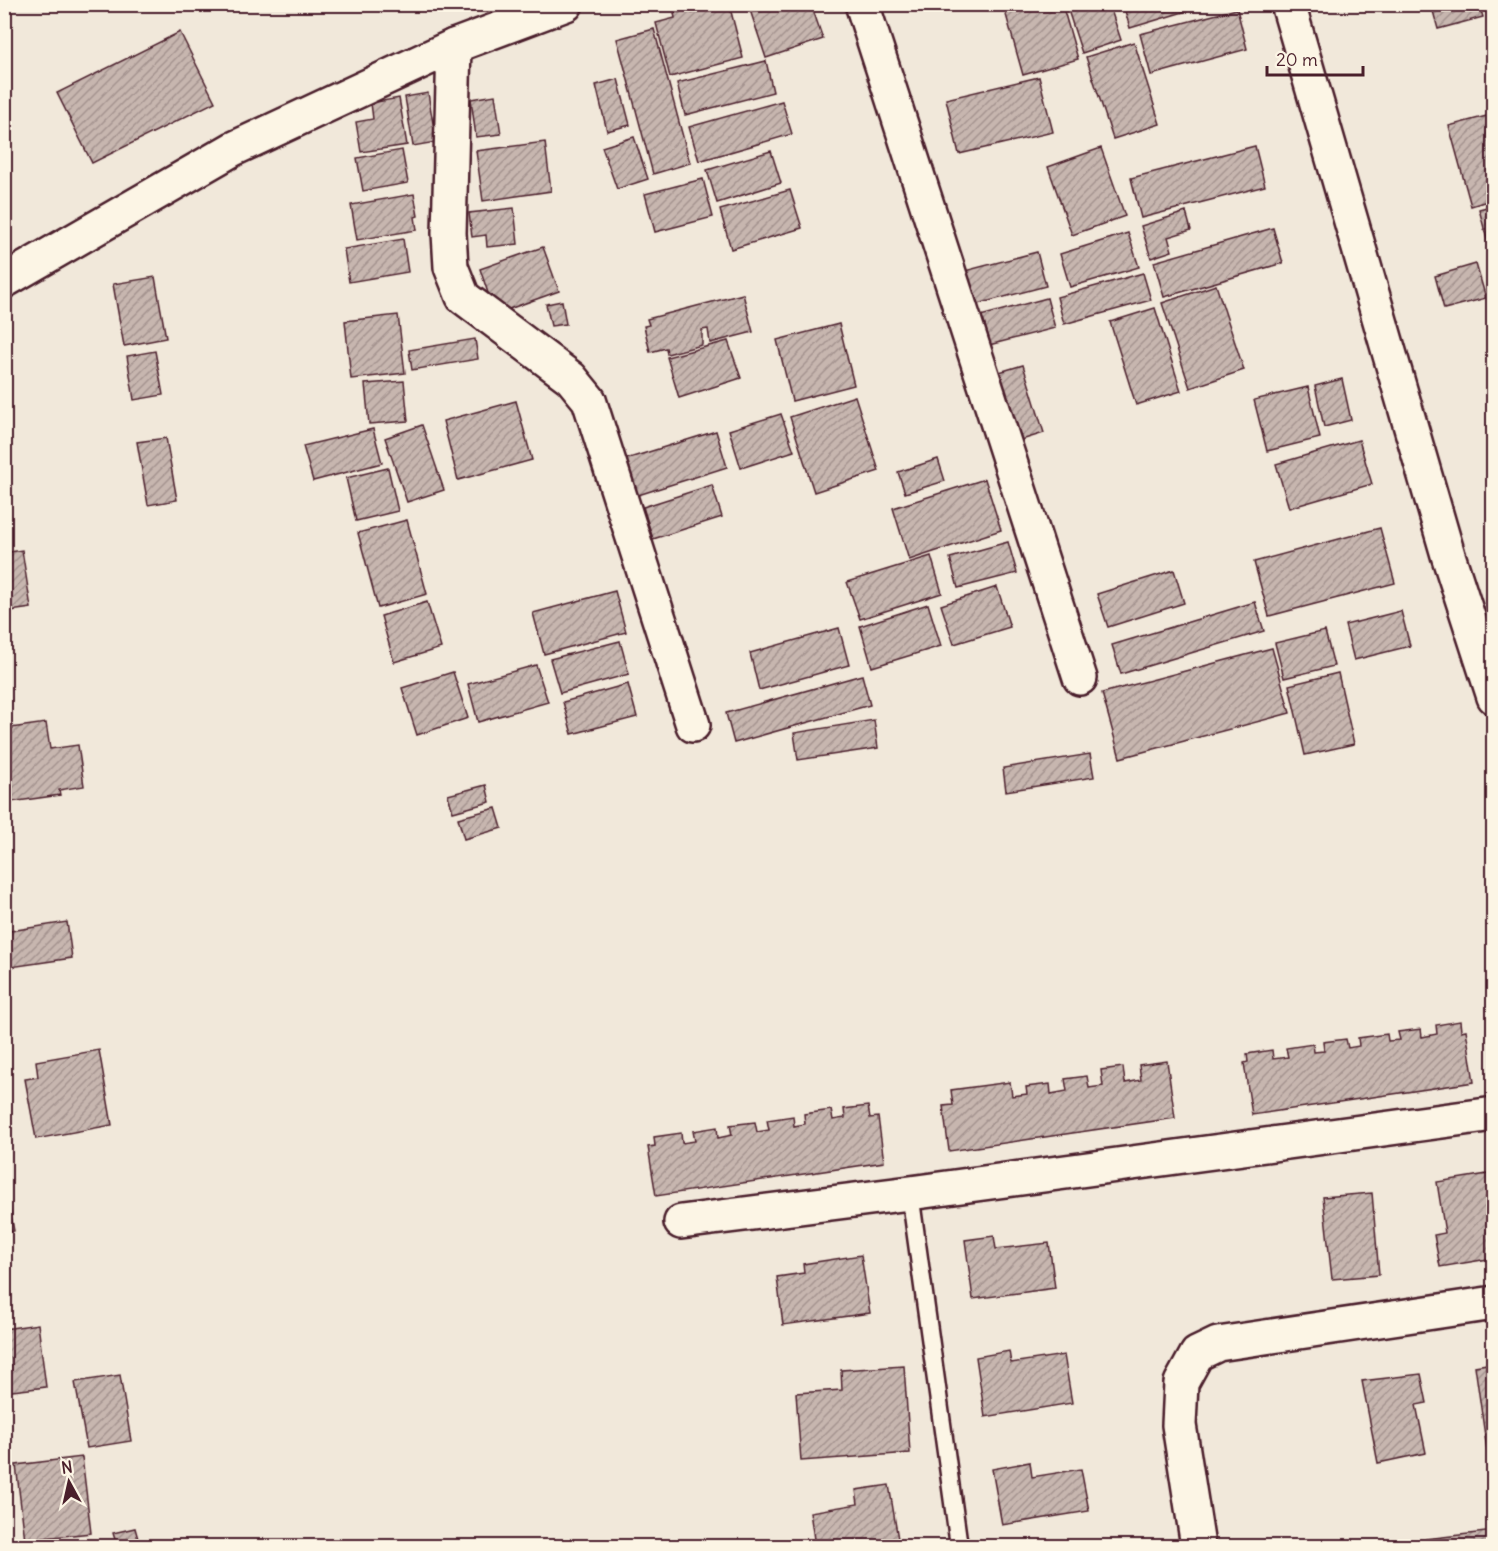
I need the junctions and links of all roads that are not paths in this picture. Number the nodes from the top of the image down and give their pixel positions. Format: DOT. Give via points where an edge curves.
graph roads {
  1 [pos="566,4"];
  2 [pos="862,4"];
  3 [pos="1288,4"];
  4 [pos="454,46"];
  5 [pos="4,281"];
  6 [pos="1080,678"];
  7 [pos="1494,697"];
  8 [pos="693,725"];
  9 [pos="1494,1114"];
  10 [pos="910,1193"];
  11 [pos="681,1222"];
  12 [pos="1494,1303"];
  13 [pos="959,1546"];
  14 [pos="1198,1546"];
  1 -- 4 [label="street"];
  2 -- 6 [label="street"];
  3 -- 7 [label="street" via="1448,555"];
  4 -- 5 [label="street" via="233,149"];
  4 -- 8 [label="street" via="451,267 463,297 571,378 590,400"];
  9 -- 10 [label="street"];
  10 -- 11 [label="street"];
  10 -- 13 [label="lane"];
  12 -- 14 [label="street" via="1218,1344 1197,1354 1181,1383 1179,1425"];
}
